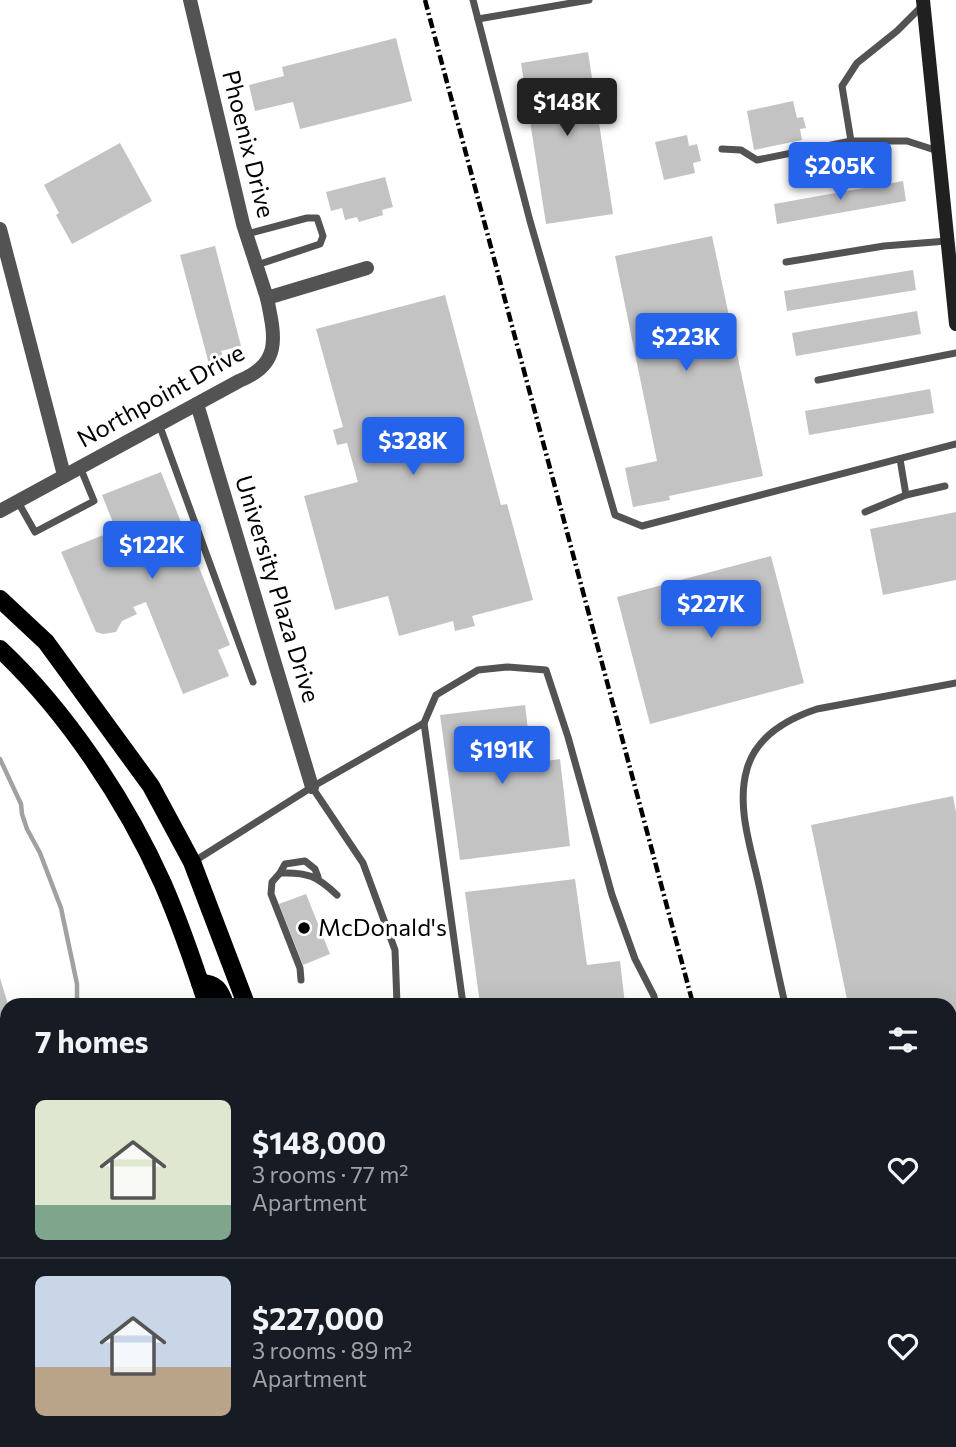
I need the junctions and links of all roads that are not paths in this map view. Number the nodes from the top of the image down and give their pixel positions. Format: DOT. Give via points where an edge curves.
graph roads {
  1 [pos="190,0"];
  2 [pos="473,0"];
  3 [pos="589,0"];
  4 [pos="923,2"];
  5 [pos="478,19"];
  6 [pos="852,141"];
  7 [pos="722,149"];
  8 [pos="938,151"];
  9 [pos="0,229"];
  10 [pos="247,234"];
  11 [pos="947,241"];
  12 [pos="786,262"];
  13 [pos="257,265"];
  14 [pos="367,268"];
  15 [pos="267,298"];
  16 [pos="956,324"];
  17 [pos="956,353"];
  18 [pos="818,380"];
  19 [pos="197,404"];
  20 [pos="159,424"];
  21 [pos="956,444"];
  22 [pos="901,459"];
  23 [pos="79,467"];
  24 [pos="64,475"];
  25 [pos="945,486"];
  26 [pos="906,495"];
  27 [pos="18,502"];
  28 [pos="0,511"];
  29 [pos="865,512"];
  30 [pos="0,599"];
  31 [pos="0,613"];
  32 [pos="0,649"];
  33 [pos="58,657"];
  34 [pos="253,682"];
  35 [pos="956,682"];
  36 [pos="424,723"];
  37 [pos="312,787"];
  38 [pos="192,862"];
  39 [pos="281,873"];
  40 [pos="318,877"];
  41 [pos="337,895"];
  42 [pos="301,980"];
  43 [pos="200,983"];
  44 [pos="205,998"];
  45 [pos="222,998"];
  46 [pos="244,998"];
  47 [pos="397,998"];
  48 [pos="462,998"];
  49 [pos="654,998"];
  50 [pos="784,998"];
  1 -- 10 [label="street, Phoenix Drive"];
  2 -- 5 [label="lane"];
  3 -- 5 [label="lane"];
  4 -- 6 [label="lane" via="897,31 857,63 842,86"];
  4 -- 8 [label="main road"];
  5 -- 22 [label="lane" via="530,221 615,515 642,526"];
  6 -- 7 [label="lane" via="757,160 741,150"];
  6 -- 8 [label="lane" via="907,141"];
  8 -- 11 [label="main road"];
  9 -- 24 [label="street"];
  10 -- 13 [label="street, Phoenix Drive"];
  10 -- 13 [label="lane" via="317,218 323,236 320,244"];
  11 -- 12 [label="lane"];
  11 -- 16 [label="main road"];
  13 -- 15 [label="street, Phoenix Drive"];
  14 -- 15 [label="street"];
  15 -- 19 [label="street, Northpoint Drive" via="273,325 271,357 256,374"];
  17 -- 18 [label="lane"];
  19 -- 20 [label="street, Northpoint Drive"];
  19 -- 37 [label="street, University Plaza Drive"];
  20 -- 23 [label="street, Northpoint Drive"];
  20 -- 34 [label="lane"];
  21 -- 22 [label="lane"];
  22 -- 26 [label="lane"];
  23 -- 24 [label="street, Northpoint Drive"];
  23 -- 27 [label="lane" via="94,500 35,532"];
  24 -- 27 [label="street, Northpoint Drive"];
  25 -- 26 [label="lane"];
  26 -- 29 [label="lane"];
  27 -- 28 [label="street, Northpoint Drive"];
  30 -- 33 [label="main road"];
  31 -- 33 [label="main road" via="42,653"];
  32 -- 43 [label="main road" via="73,734 123,808 163,884"];
  33 -- 38 [label="main road" via="151,786"];
  35 -- 50 [label="lane" via="796,716 763,741 747,767 742,795"];
  36 -- 37 [label="lane"];
  36 -- 48 [label="lane"];
  36 -- 49 [label="lane" via="436,695 478,670 545,670 612,895"];
  37 -- 38 [label="lane"];
  37 -- 47 [label="lane" via="363,863 395,950"];
  38 -- 46 [label="main road"];
  39 -- 40 [label="lane"];
  39 -- 40 [label="lane" via="285,864 305,860"];
  39 -- 42 [label="lane" via="272,882 271,894"];
  40 -- 41 [label="lane"];
  43 -- 44 [label="main road"];
  43 -- 45 [label="main road" via="216,987"];
}
